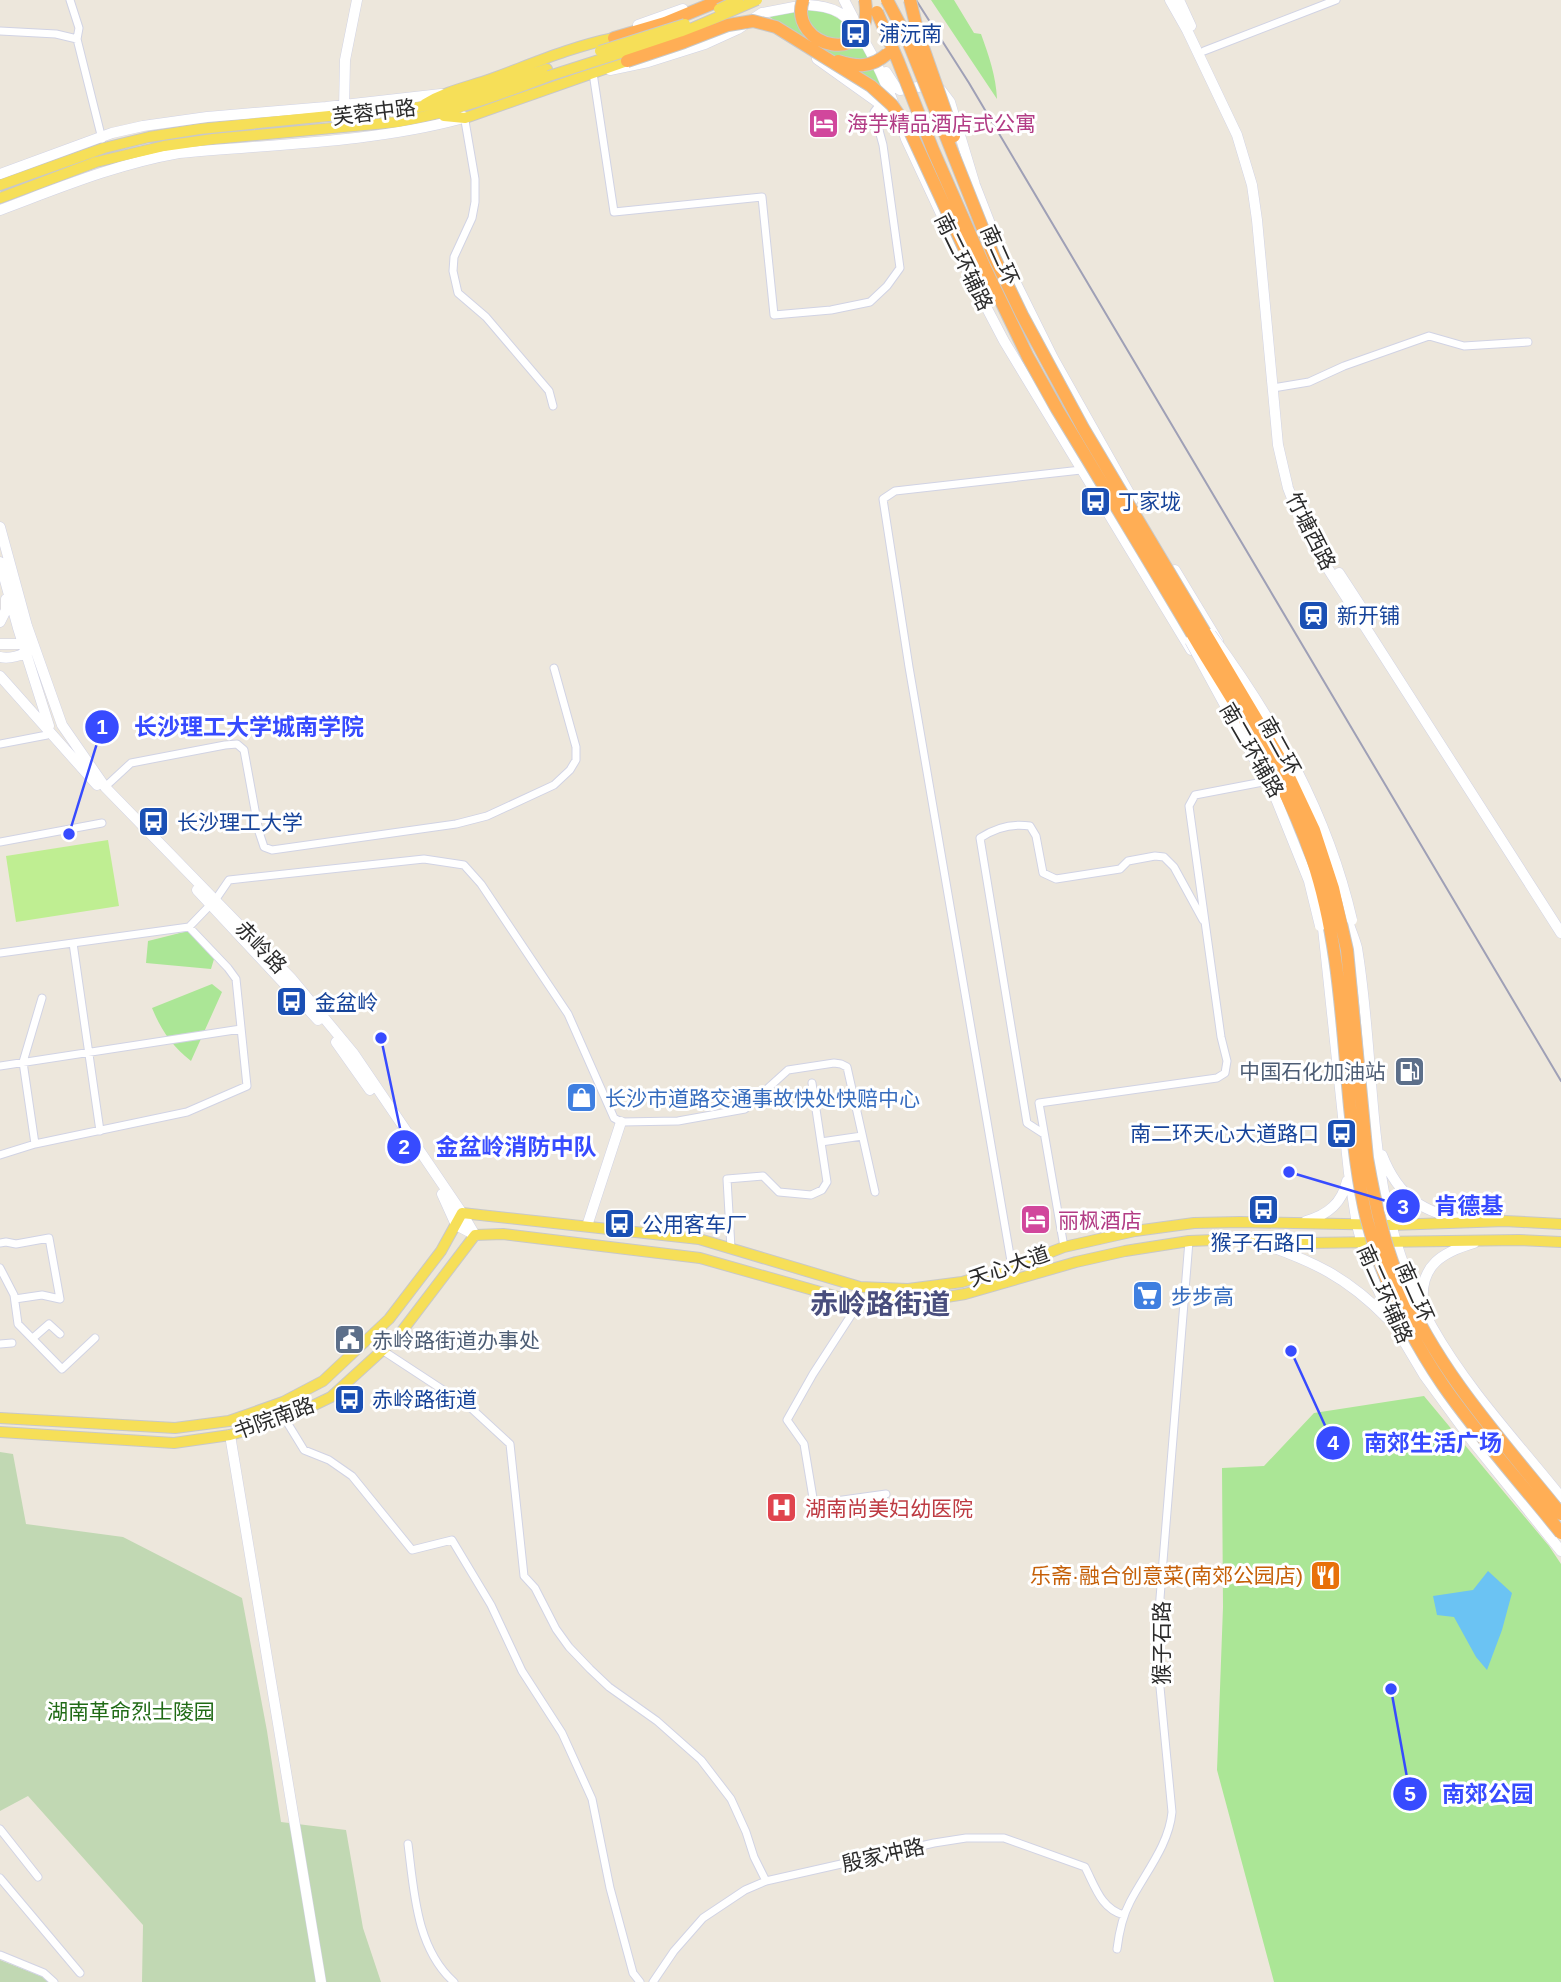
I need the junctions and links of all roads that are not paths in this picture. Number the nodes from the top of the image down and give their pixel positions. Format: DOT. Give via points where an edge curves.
graph roads {
  1 [pos="70,0"];
  2 [pos="357,0"];
  3 [pos="707,0"];
  4 [pos="721,0"];
  5 [pos="738,0"];
  6 [pos="757,0"];
  7 [pos="776,0"];
  8 [pos="844,0"];
  9 [pos="865,0"];
  10 [pos="870,0"];
  11 [pos="910,0"];
  12 [pos="1170,0"];
  13 [pos="1179,0"];
  14 [pos="1308,0"];
  15 [pos="1336,0"];
  16 [pos="805,3"];
  17 [pos="890,5"];
  18 [pos="1312,9"];
  19 [pos="762,13"];
  20 [pos="738,29"];
  21 [pos="0,31"];
  22 [pos="614,38"];
  23 [pos="77,39"];
  24 [pos="586,44"];
  25 [pos="1204,51"];
  26 [pos="821,55"];
  27 [pos="627,61"];
  28 [pos="548,72"];
  29 [pos="593,73"];
  30 [pos="442,94"];
  31 [pos="880,104"];
  32 [pos="419,107"];
  33 [pos="344,110"];
  34 [pos="464,113"];
  35 [pos="906,139"];
  36 [pos="103,142"];
  37 [pos="0,174"];
  38 [pos="0,185"];
  39 [pos="0,198"];
  40 [pos="0,210"];
  41 [pos="975,211"];
  42 [pos="1528,342"];
  43 [pos="1028,357"];
  44 [pos="1276,388"];
  45 [pos="553,406"];
  46 [pos="1081,470"];
  47 [pos="0,527"];
  48 [pos="0,562"];
  49 [pos="7,588"];
  50 [pos="1173,591"];
  51 [pos="0,622"];
  52 [pos="0,644"];
  53 [pos="29,645"];
  54 [pos="0,657"];
  55 [pos="554,668"];
  56 [pos="0,676"];
  57 [pos="49,733"];
  58 [pos="0,744"];
  59 [pos="1271,780"];
  60 [pos="104,787"];
  61 [pos="102,823"];
  62 [pos="0,842"];
  63 [pos="213,902"];
  64 [pos="1561,921"];
  65 [pos="1205,923"];
  66 [pos="189,927"];
  67 [pos="1561,933"];
  68 [pos="74,943"];
  69 [pos="1356,945"];
  70 [pos="1325,952"];
  71 [pos="0,953"];
  72 [pos="42,998"];
  73 [pos="241,1030"];
  74 [pos="89,1053"];
  75 [pos="23,1062"];
  76 [pos="0,1066"];
  77 [pos="812,1083"];
  78 [pos="621,1122"];
  79 [pos="100,1131"];
  80 [pos="1044,1134"];
  81 [pos="862,1136"];
  82 [pos="1376,1137"];
  83 [pos="821,1142"];
  84 [pos="35,1144"];
  85 [pos="0,1155"];
  86 [pos="1349,1173"];
  87 [pos="875,1192"];
  88 [pos="463,1213"];
  89 [pos="1485,1222"];
  90 [pos="1289,1224"];
  91 [pos="1561,1224"];
  92 [pos="456,1225"];
  93 [pos="1357,1225"];
  94 [pos="1392,1225"];
  95 [pos="587,1226"];
  96 [pos="475,1235"];
  97 [pos="1253,1240"];
  98 [pos="1485,1240"];
  99 [pos="1189,1241"];
  100 [pos="1361,1242"];
  101 [pos="1397,1242"];
  102 [pos="1561,1242"];
  103 [pos="0,1243"];
  104 [pos="1064,1247"];
  105 [pos="730,1248"];
  106 [pos="1012,1267"];
  107 [pos="0,1268"];
  108 [pos="15,1299"];
  109 [pos="859,1303"];
  110 [pos="1426,1315"];
  111 [pos="1393,1323"];
  112 [pos="60,1334"];
  113 [pos="95,1338"];
  114 [pos="33,1339"];
  115 [pos="12,1343"];
  116 [pos="0,1344"];
  117 [pos="383,1350"];
  118 [pos="0,1418"];
  119 [pos="285,1419"];
  120 [pos="0,1432"];
  121 [pos="230,1435"];
  122 [pos="886,1494"];
  123 [pos="1561,1497"];
  124 [pos="1561,1514"];
  125 [pos="1561,1533"];
  126 [pos="1561,1551"];
  127 [pos="0,1829"];
  128 [pos="408,1844"];
  129 [pos="38,1877"];
  130 [pos="0,1878"];
  131 [pos="766,1881"];
  132 [pos="1124,1916"];
  133 [pos="1116,1950"];
  134 [pos="0,1955"];
  135 [pos="80,1973"];
  136 [pos="54,1982"];
  137 [pos="321,1982"];
  138 [pos="454,1982"];
  139 [pos="640,1982"];
  140 [pos="653,1982"];
  1 -- 23 [label="street" via="79,28"];
  2 -- 33 [label="main road" via="345,60"];
  3 -- 24 [label="main road"];
  4 -- 22 [label="highway"];
  5 -- 20 [label="main road" via="744,18"];
  5 -- 28 [label="main road, 芙蓉中路, bridge"];
  6 -- 28 [label="main road, 芙蓉中路, bridge" via="674,36"];
  7 -- 16 [label="main road, 南二环辅路" via="785,6"];
  8 -- 69 [label="main road, 南二环辅路" via="895,86 904,90 930,85 950,102 984,209 1018,289 1116,471 1296,779 1332,863"];
  9 -- 16 [label="highway, bridge" via="865,27 853,41 838,46 821,41 807,28 800,11"];
  10 -- 43 [label="highway, 南二环, bridge"];
  11 -- 41 [label="highway, bridge"];
  12 -- 44 [label="main road, 竹塘西路" via="1227,111 1252,184"];
  13 -- 25 [label="main road, 竹塘西路"];
  14 -- 18 [label="street"];
  15 -- 18 [label="street"];
  16 -- 19 [label="main road"];
  16 -- 35 [label="main road, 南二环辅路" via="838,12 853,25 881,72"];
  17 -- 26 [label="highway, bridge" via="894,41 877,62 861,66"];
  17 -- 41 [label="highway, 南二环, bridge"];
  18 -- 25 [label="street"];
  19 -- 20 [label="main road"];
  19 -- 31 [label="main road" via="768,29"];
  20 -- 29 [label="main road" via="669,56"];
  21 -- 23 [label="street"];
  22 -- 24 [label="main road"];
  23 -- 36 [label="street"];
  24 -- 30 [label="main road"];
  25 -- 44 [label="main road, 竹塘西路" via="1242,133 1256,178"];
  26 -- 27 [label="highway, bridge" via="776,27 753,21 729,24"];
  26 -- 43 [label="highway, bridge" via="871,86 901,116 981,280"];
  27 -- 29 [label="main road"];
  28 -- 32 [label="main road, 芙蓉中路"];
  28 -- 34 [label="main road"];
  29 -- 31 [label="street" via="614,212 762,197 774,315 870,302 900,268 874,112"];
  29 -- 34 [label="main road"];
  30 -- 32 [label="main road"];
  30 -- 33 [label="main road"];
  31 -- 35 [label="main road"];
  32 -- 33 [label="main road, 芙蓉中路"];
  33 -- 36 [label="main road, 芙蓉中路"];
  34 -- 39 [label="main road, 芙蓉中路" via="164,146 96,162"];
  34 -- 40 [label="main road" via="433,127 375,136 149,158"];
  34 -- 45 [label="street" via="475,202 454,257 458,293 486,317 549,391"];
  35 -- 46 [label="main road, 南二环辅路" via="1004,341"];
  36 -- 37 [label="main road"];
  36 -- 38 [label="main road, 芙蓉中路"];
  41 -- 50 [label="highway, 南二环, bridge" via="1048,365"];
  42 -- 44 [label="street" via="1464,346 1429,336 1309,382"];
  43 -- 50 [label="highway, 南二环, bridge"];
  44 -- 64 [label="main road, 竹塘西路" via="1287,463 1305,517"];
  44 -- 67 [label="main road, 竹塘西路" via="1282,466 1305,529"];
  46 -- 59 [label="main road, 南二环辅路"];
  46 -- 106 [label="street" via="895,492 883,499"];
  47 -- 53 [label="main road"];
  48 -- 49 [label="main road"];
  49 -- 51 [label="main road"];
  49 -- 53 [label="main road"];
  50 -- 69 [label="main road, bridge" via="1240,673 1292,758 1326,832"];
  50 -- 70 [label="main road, bridge" via="1202,665 1276,799 1309,881"];
  50 -- 124 [label="highway, 南二环, bridge" via="1282,762 1326,863 1347,950 1367,1158 1383,1233 1402,1288 1450,1375"];
  50 -- 125 [label="highway, 南二环, bridge" via="1284,791 1312,858 1335,957 1359,1181 1375,1247 1395,1301 1444,1386"];
  52 -- 53 [label="main road"];
  53 -- 54 [label="main road" via="7,659"];
  53 -- 57 [label="main road"];
  53 -- 60 [label="main road, 赤岭路" via="62,725"];
  55 -- 60 [label="street" via="576,760 554,785 487,816 272,850 264,847 259,832 244,751 237,744 131,763"];
  56 -- 57 [label="main road, 赤岭路"];
  57 -- 58 [label="street"];
  57 -- 63 [label="main road, 赤岭路"];
  59 -- 65 [label="street" via="1195,795 1189,806"];
  59 -- 70 [label="main road, 南二环辅路" via="1309,869"];
  60 -- 63 [label="main road, 赤岭路"];
  61 -- 62 [label="street"];
  63 -- 66 [label="street"];
  63 -- 78 [label="street" via="229,880 424,859 464,866 481,884 568,1014 614,1118"];
  63 -- 88 [label="main road, 赤岭路" via="291,978 354,1054"];
  63 -- 92 [label="main road, 赤岭路" via="329,1033 446,1200"];
  65 -- 80 [label="street" via="1227,1061 1225,1073 1217,1078 1039,1103"];
  65 -- 80 [label="street" via="1164,857 1056,879 1043,873 1037,836 1030,826 994,829 980,838 1027,1123"];
  66 -- 68 [label="street"];
  66 -- 73 [label="street" via="236,979"];
  68 -- 71 [label="street"];
  68 -- 74 [label="street"];
  69 -- 82 [label="main road, 南二环辅路"];
  70 -- 86 [label="main road, 南二环辅路"];
  72 -- 75 [label="street"];
  73 -- 74 [label="street"];
  73 -- 79 [label="street" via="247,1086 187,1112"];
  74 -- 75 [label="street"];
  74 -- 79 [label="street"];
  75 -- 76 [label="street"];
  75 -- 84 [label="street"];
  77 -- 83 [label="street"];
  78 -- 81 [label="street" via="678,1121 745,1109 788,1070 834,1063 847,1067"];
  78 -- 95 [label="main road"];
  79 -- 84 [label="street"];
  80 -- 104 [label="street"];
  81 -- 83 [label="street"];
  81 -- 87 [label="street"];
  82 -- 89 [label="main road" via="1391,1176 1409,1197 1442,1215"];
  82 -- 94 [label="main road, 南二环辅路"];
  83 -- 105 [label="street" via="827,1182 811,1195 779,1192 763,1176 727,1179"];
  84 -- 85 [label="street"];
  86 -- 90 [label="main road" via="1341,1198 1328,1212"];
  86 -- 93 [label="main road, 南二环辅路"];
  88 -- 92 [label="main road, 书院南路"];
  88 -- 95 [label="main road, 天心大道"];
  88 -- 96 [label="main road, 赤岭路"];
  89 -- 91 [label="main road, 天心大道"];
  89 -- 94 [label="main road, 天心大道"];
  90 -- 93 [label="main road, 天心大道"];
  90 -- 104 [label="main road, 天心大道" via="1194,1223"];
  92 -- 96 [label="main road"];
  92 -- 118 [label="main road, 书院南路" via="389,1320 323,1381 282,1402 229,1420 174,1428"];
  93 -- 94 [label="main road, 天心大道"];
  93 -- 100 [label="main road, 南二环辅路"];
  94 -- 101 [label="main road, 南二环辅路"];
  95 -- 105 [label="main road, 天心大道" via="699,1239"];
  96 -- 109 [label="main road, 天心大道" via="503,1234 700,1258"];
  96 -- 117 [label="main road, 书院南路"];
  97 -- 99 [label="main road, 天心大道"];
  97 -- 100 [label="main road, 天心大道"];
  97 -- 111 [label="main road" via="1340,1277"];
  98 -- 101 [label="main road, 天心大道"];
  98 -- 102 [label="main road, 天心大道"];
  98 -- 110 [label="main road" via="1460,1247 1431,1265 1423,1285"];
  99 -- 109 [label="main road, 天心大道" via="1076,1262 965,1294 909,1303"];
  99 -- 132 [label="street, 猴子石路" via="1157,1635 1170,1825"];
  100 -- 101 [label="main road, 天心大道"];
  100 -- 111 [label="main road, 南二环辅路"];
  101 -- 110 [label="main road, 南二环辅路"];
  103 -- 108 [label="street" via="50,1238 60,1299 42,1295"];
  104 -- 106 [label="main road, 天心大道"];
  105 -- 106 [label="main road, 天心大道" via="860,1287 908,1289 962,1282"];
  107 -- 108 [label="street"];
  108 -- 114 [label="street" via="18,1324"];
  109 -- 122 [label="street" via="788,1420 804,1444 814,1504"];
  110 -- 123 [label="main road, 南二环辅路" via="1470,1385"];
  111 -- 126 [label="main road, 南二环辅路" via="1448,1408"];
  112 -- 114 [label="street" via="49,1324"];
  113 -- 114 [label="street" via="62,1369"];
  115 -- 116 [label="street"];
  117 -- 119 [label="main road, 书院南路" via="331,1396"];
  117 -- 131 [label="street" via="472,1409 510,1444 524,1576 569,1647 608,1687 657,1721 701,1760 732,1799"];
  119 -- 121 [label="main road, 书院南路"];
  119 -- 139 [label="street" via="304,1450 352,1476 412,1550 452,1540 491,1605 522,1671 562,1733 592,1800 610,1888 633,1973"];
  120 -- 121 [label="main road, 书院南路" via="174,1443"];
  121 -- 137 [label="main road"];
  127 -- 129 [label="street"];
  128 -- 138 [label="street" via="422,1928 432,1955"];
  130 -- 135 [label="street"];
  131 -- 132 [label="street, 殷家冲路" via="934,1843 1004,1838 1085,1867 1103,1902"];
  131 -- 140 [label="street, 殷家冲路" via="703,1918"];
  132 -- 133 [label="street, 猴子石路"];
  134 -- 136 [label="street" via="44,1973"];
}
